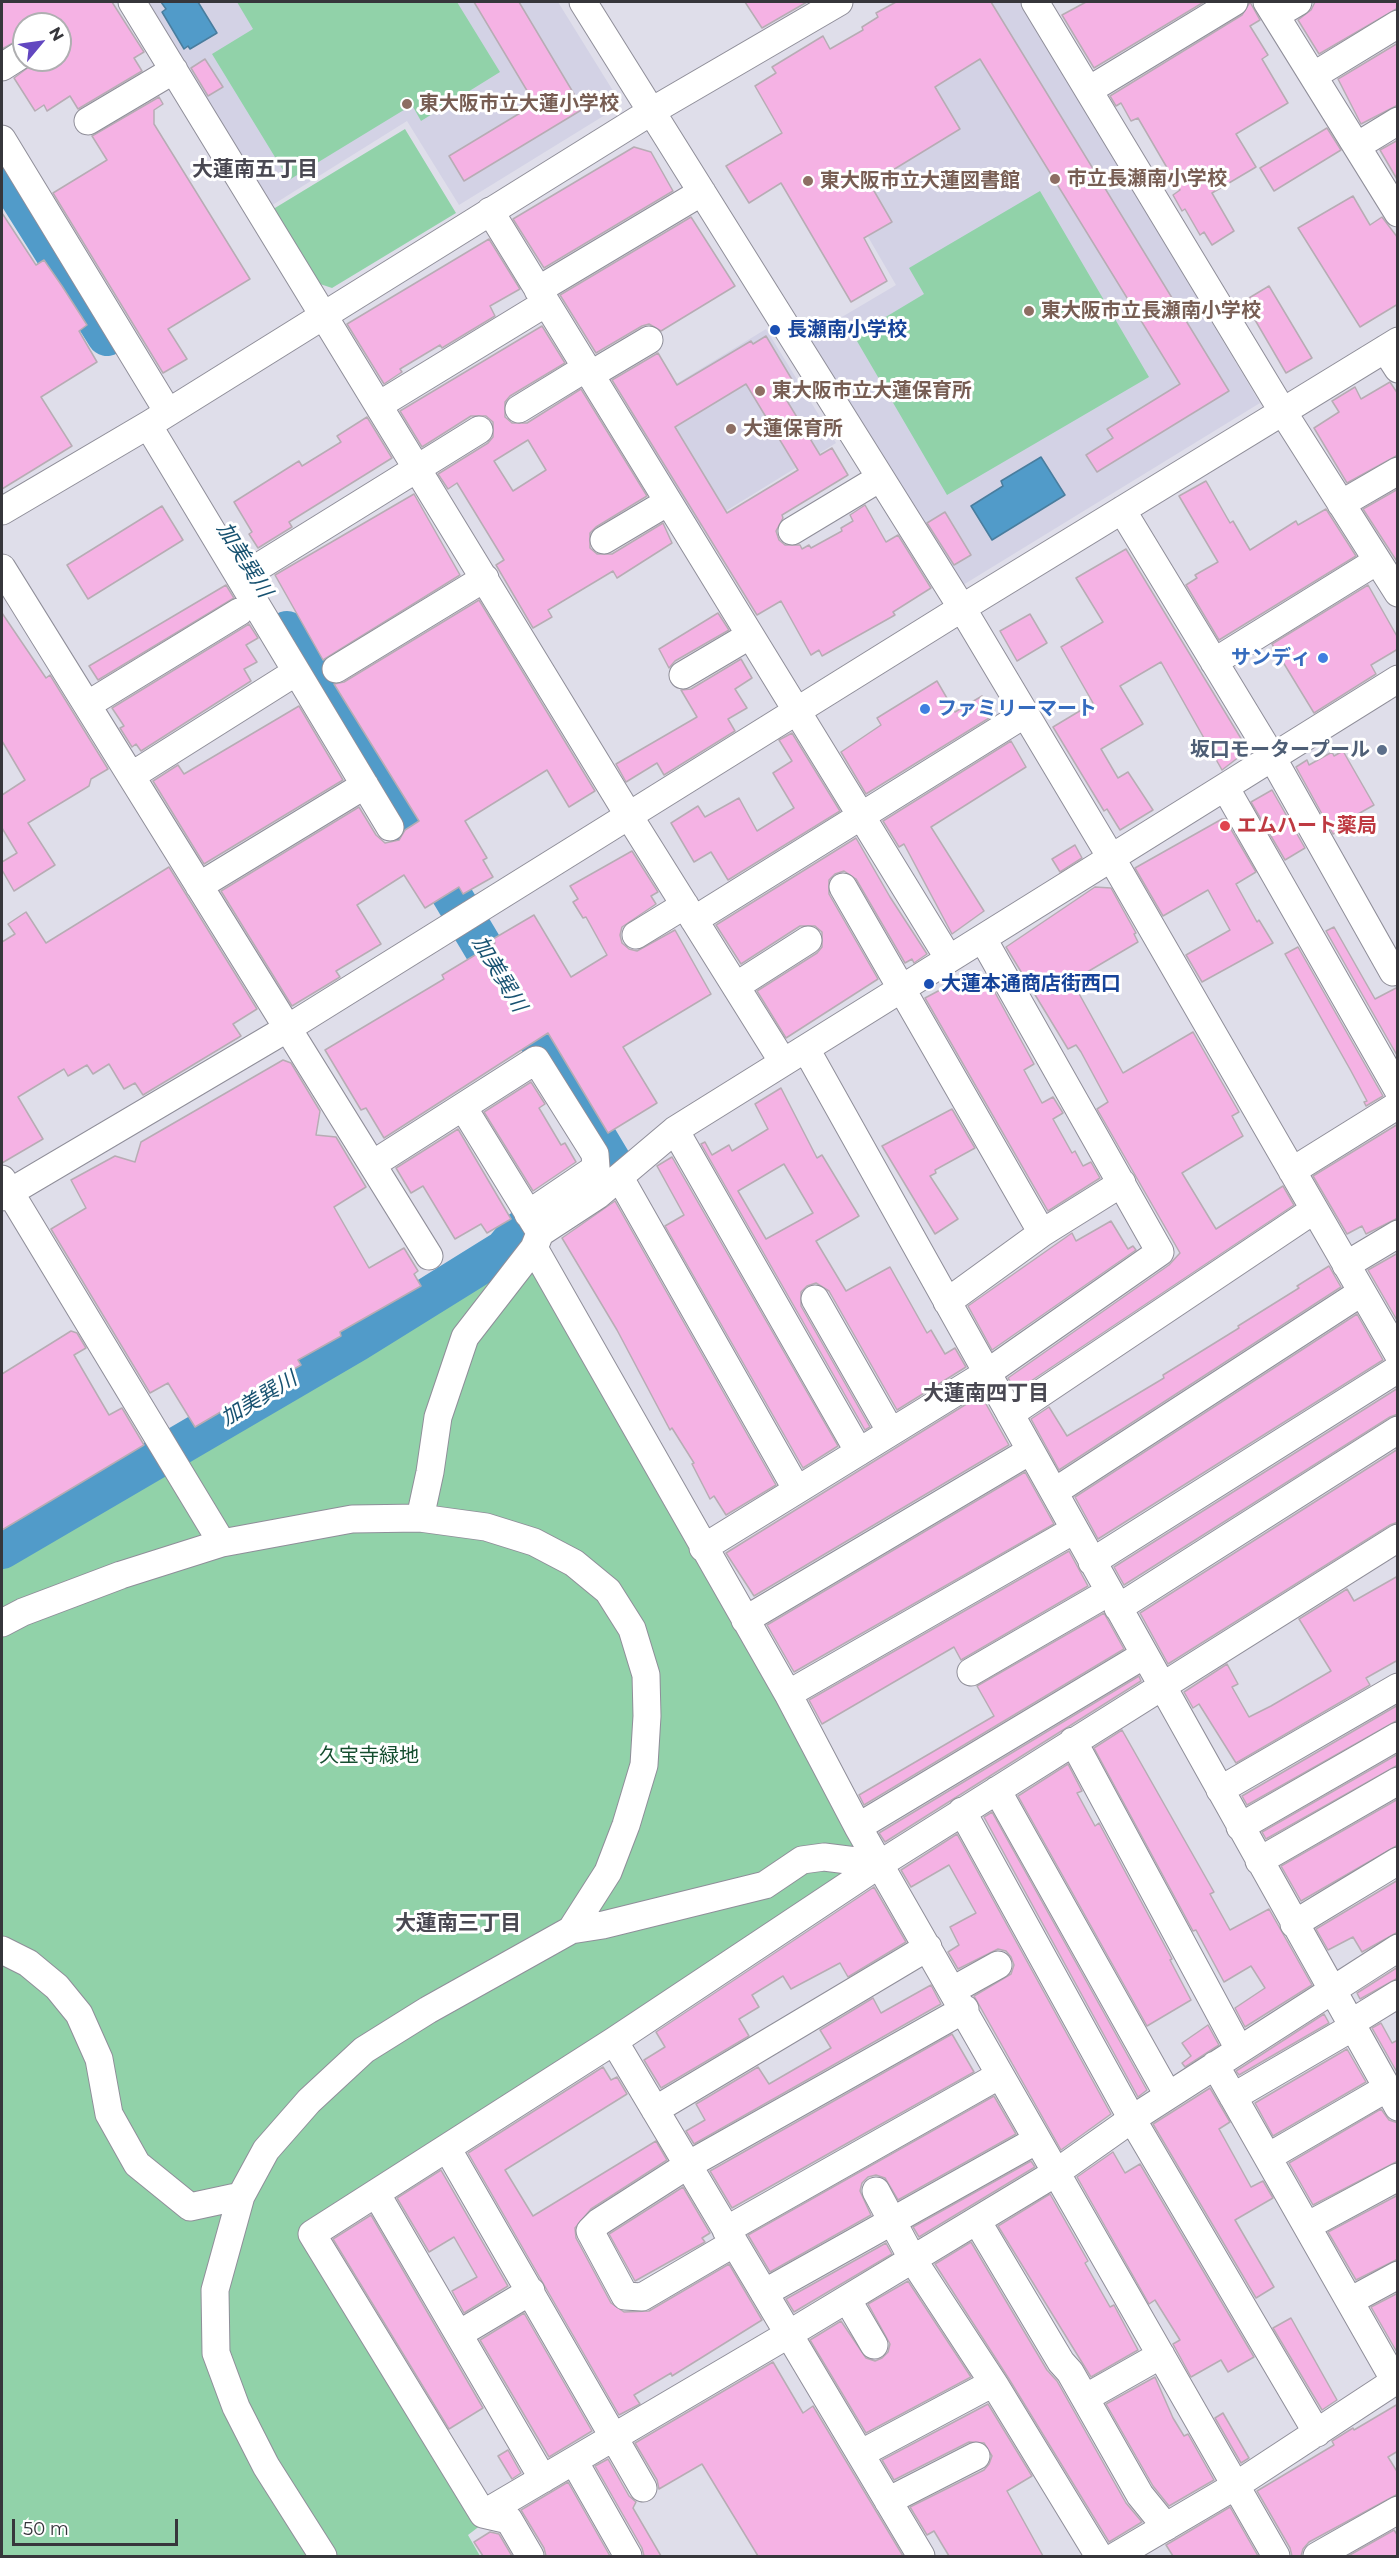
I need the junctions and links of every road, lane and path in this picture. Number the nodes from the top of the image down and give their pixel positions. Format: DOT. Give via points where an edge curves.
graph roads {
  1 [pos="132,2"];
  2 [pos="583,2"];
  3 [pos="1233,2"];
  4 [pos="822,6"];
  5 [pos="1047,6"];
  6 [pos="1280,6"];
  7 [pos="1398,24"];
  8 [pos="174,69"];
  9 [pos="1313,76"];
  10 [pos="1089,90"];
  11 [pos="652,111"];
  12 [pos="88,121"];
  13 [pos="1398,121"];
  14 [pos="2,139"];
  15 [pos="1357,147"];
  16 [pos="702,192"];
  17 [pos="490,211"];
  18 [pos="1398,213"];
  19 [pos="542,296"];
  20 [pos="323,315"];
  21 [pos="649,340"];
  22 [pos="1393,353"];
  23 [pos="588,371"];
  24 [pos="379,405"];
  25 [pos="519,409"];
  26 [pos="1283,412"];
  27 [pos="159,418"];
  28 [pos="479,430"];
  29 [pos="417,467"];
  30 [pos="1398,471"];
  31 [pos="880,478"];
  32 [pos="668,502"];
  33 [pos="1341,504"];
  34 [pos="1122,510"];
  35 [pos="2,511"];
  36 [pos="792,531"];
  37 [pos="604,540"];
  38 [pos="1377,561"];
  39 [pos="263,564"];
  40 [pos="2,568"];
  41 [pos="484,578"];
  42 [pos="1398,593"];
  43 [pos="962,608"];
  44 [pos="239,612"];
  45 [pos="749,636"];
  46 [pos="1214,662"];
  47 [pos="336,669"];
  48 [pos="296,672"];
  49 [pos="683,675"];
  50 [pos="1398,679"];
  51 [pos="87,705"];
  52 [pos="796,713"];
  53 [pos="1025,714"];
  54 [pos="1272,758"];
  55 [pos="131,776"];
  56 [pos="366,785"];
  57 [pos="1225,787"];
  58 [pos="629,816"];
  59 [pos="860,816"];
  60 [pos="390,827"];
  61 [pos="1112,859"];
  62 [pos="199,886"];
  63 [pos="843,887"];
  64 [pos="689,912"];
  65 [pos="636,935"];
  66 [pos="983,939"];
  67 [pos="808,940"];
  68 [pos="949,959"];
  69 [pos="1393,972"];
  70 [pos="735,986"];
  71 [pos="900,989"];
  72 [pos="288,1028"];
  73 [pos="794,1056"];
  74 [pos="1394,1102"];
  75 [pos="463,1107"];
  76 [pos="675,1130"];
  77 [pos="373,1164"];
  78 [pos="1292,1171"];
  79 [pos="620,1178"];
  80 [pos="1122,1183"];
  81 [pos="4,1189"];
  82 [pos="1314,1210"];
  83 [pos="534,1232"];
  84 [pos="1042,1233"];
  85 [pos="1398,1234"];
  86 [pos="429,1256"];
  87 [pos="1346,1265"];
  88 [pos="1362,1292"];
  89 [pos="815,1299"];
  90 [pos="947,1302"];
  91 [pos="1396,1352"];
  92 [pos="987,1373"];
  93 [pos="1010,1414"];
  94 [pos="1398,1430"];
  95 [pos="891,1432"];
  96 [pos="1030,1451"];
  97 [pos="859,1452"];
  98 [pos="797,1490"];
  99 [pos="1053,1492"];
  100 [pos="420,1518"];
  101 [pos="1074,1530"];
  102 [pos="1398,1538"];
  103 [pos="222,1543"];
  104 [pos="703,1548"];
  105 [pos="1092,1562"];
  106 [pos="1113,1600"];
  107 [pos="745,1620"];
  108 [pos="2,1623"];
  109 [pos="1144,1655"];
  110 [pos="971,1672"];
  111 [pos="1162,1687"];
  112 [pos="1398,1687"];
  113 [pos="788,1694"];
  114 [pos="1398,1736"];
  115 [pos="1073,1742"];
  116 [pos="1398,1781"];
  117 [pos="997,1790"];
  118 [pos="1220,1790"];
  119 [pos="962,1811"];
  120 [pos="858,1827"];
  121 [pos="1240,1827"];
  122 [pos="1259,1861"];
  123 [pos="1398,1862"];
  124 [pos="880,1864"];
  125 [pos="1294,1924"];
  126 [pos="571,1930"];
  127 [pos="928,1947"];
  128 [pos="1398,1948"];
  129 [pos="2,1950"];
  130 [pos="998,1965"];
  131 [pos="1331,1990"];
  132 [pos="1398,1994"];
  133 [pos="959,2000"];
  134 [pos="1352,2025"];
  135 [pos="614,2041"];
  136 [pos="1239,2049"];
  137 [pos="1215,2065"];
  138 [pos="1000,2075"];
  139 [pos="1392,2089"];
  140 [pos="1168,2096"];
  141 [pos="1233,2097"];
  142 [pos="655,2110"];
  143 [pos="1132,2119"];
  144 [pos="1037,2140"];
  145 [pos="447,2148"];
  146 [pos="1268,2157"];
  147 [pos="688,2165"];
  148 [pos="1057,2172"];
  149 [pos="1398,2177"];
  150 [pos="876,2191"];
  151 [pos="376,2193"];
  152 [pos="241,2196"];
  153 [pos="977,2221"];
  154 [pos="891,2222"];
  155 [pos="1307,2226"];
  156 [pos="730,2236"];
  157 [pos="913,2260"];
  158 [pos="1398,2275"];
  159 [pos="531,2291"];
  160 [pos="764,2293"];
  161 [pos="847,2300"];
  162 [pos="1350,2301"];
  163 [pos="459,2334"];
  164 [pos="789,2334"];
  165 [pos="874,2345"];
  166 [pos="1161,2355"];
  167 [pos="1396,2380"];
  168 [pos="993,2383"];
  169 [pos="1085,2397"];
  170 [pos="1317,2433"];
  171 [pos="615,2437"];
  172 [pos="860,2454"];
  173 [pos="976,2456"];
  174 [pos="574,2461"];
  175 [pos="543,2479"];
  176 [pos="1235,2486"];
  177 [pos="643,2488"];
  178 [pos="888,2501"];
  179 [pos="1398,2510"];
  180 [pos="483,2514"];
  181 [pos="1166,2527"];
  182 [pos="323,2556"];
  183 [pos="530,2556"];
  184 [pos="628,2556"];
  185 [pos="921,2556"];
  186 [pos="1099,2556"];
  187 [pos="1116,2556"];
  188 [pos="1276,2556"];
  189 [pos="1317,2556"];
  1 -- 8 [label="street"];
  2 -- 11 [label="street"];
  3 -- 10 [label="street"];
  4 -- 11 [label="street"];
  5 -- 10 [label="street"];
  6 -- 9 [label="street"];
  7 -- 9 [label="street"];
  8 -- 12 [label="street"];
  8 -- 20 [label="street"];
  9 -- 15 [label="street"];
  10 -- 26 [label="street"];
  11 -- 16 [label="street"];
  11 -- 17 [label="street"];
  13 -- 15 [label="street"];
  14 -- 27 [label="street"];
  15 -- 18 [label="street"];
  16 -- 19 [label="street"];
  16 -- 31 [label="street"];
  17 -- 19 [label="street"];
  17 -- 20 [label="street"];
  19 -- 23 [label="street"];
  19 -- 24 [label="street"];
  20 -- 24 [label="street"];
  20 -- 27 [label="street"];
  21 -- 23 [label="street"];
  22 -- 26 [label="street"];
  23 -- 25 [label="street"];
  23 -- 32 [label="street"];
  24 -- 29 [label="street"];
  26 -- 33 [label="street"];
  26 -- 34 [label="street"];
  27 -- 35 [label="street"];
  27 -- 48 [label="street"];
  28 -- 29 [label="street"];
  29 -- 39 [label="street"];
  29 -- 41 [label="street"];
  30 -- 33 [label="street"];
  31 -- 36 [label="street"];
  31 -- 43 [label="street"];
  32 -- 37 [label="street"];
  32 -- 45 [label="street"];
  33 -- 38 [label="street"];
  34 -- 43 [label="street"];
  34 -- 46 [label="street"];
  38 -- 42 [label="street"];
  38 -- 46 [label="street"];
  40 -- 51 [label="street"];
  41 -- 47 [label="street"];
  41 -- 58 [label="street"];
  43 -- 52 [label="street"];
  43 -- 53 [label="street"];
  44 -- 51 [label="street"];
  45 -- 49 [label="street"];
  45 -- 52 [label="street"];
  46 -- 54 [label="street"];
  48 -- 55 [label="street"];
  48 -- 56 [label="street"];
  50 -- 54 [label="street"];
  51 -- 55 [label="street"];
  52 -- 58 [label="street"];
  52 -- 59 [label="street"];
  53 -- 59 [label="street"];
  53 -- 61 [label="street"];
  54 -- 57 [label="street"];
  54 -- 69 [label="street"];
  55 -- 62 [label="street"];
  56 -- 60 [label="street"];
  56 -- 62 [label="street"];
  57 -- 61 [label="street"];
  57 -- 74 [label="street"];
  58 -- 64 [label="street"];
  58 -- 72 [label="street"];
  59 -- 64 [label="street"];
  59 -- 68 [label="street"];
  61 -- 66 [label="street"];
  61 -- 78 [label="street"];
  62 -- 72 [label="street"];
  63 -- 71 [label="street"];
  64 -- 65 [label="street"];
  64 -- 70 [label="street"];
  66 -- 68 [label="street"];
  66 -- 80 [label="street"];
  67 -- 70 [label="street"];
  68 -- 71 [label="street"];
  70 -- 73 [label="street"];
  71 -- 73 [label="street"];
  71 -- 84 [label="street"];
  72 -- 77 [label="street"];
  72 -- 81 [label="street"];
  73 -- 76 [label="street"];
  73 -- 90 [label="street"];
  74 -- 78 [label="street"];
  75 -- 77 [label="street"];
  75 -- 83 [label="street"];
  75 -- 83 [label="street" via="536,1060 595,1155 596,1168"];
  76 -- 79 [label="street"];
  76 -- 97 [label="street"];
  77 -- 86 [label="street"];
  78 -- 82 [label="street"];
  79 -- 83 [label="street"];
  79 -- 98 [label="street"];
  80 -- 84 [label="street"];
  80 -- 92 [label="street" via="1160,1252"];
  81 -- 103 [label="street"];
  82 -- 87 [label="street"];
  82 -- 93 [label="street"];
  83 -- 100 [label="street" via="465,1337 438,1417"];
  83 -- 104 [label="street"];
  84 -- 90 [label="street"];
  85 -- 87 [label="street"];
  87 -- 88 [label="street"];
  88 -- 91 [label="street"];
  88 -- 99 [label="street"];
  89 -- 95 [label="street"];
  90 -- 92 [label="street"];
  91 -- 105 [label="street"];
  92 -- 93 [label="street"];
  92 -- 95 [label="street"];
  93 -- 96 [label="street"];
  94 -- 106 [label="street"];
  95 -- 97 [label="street"];
  96 -- 99 [label="street"];
  96 -- 107 [label="street"];
  97 -- 98 [label="street"];
  98 -- 104 [label="street"];
  99 -- 101 [label="street"];
  100 -- 103 [label="street" via="352,1519"];
  100 -- 126 [label="street" via="486,1527 534,1542 574,1563 608,1591 632,1629 646,1675 644,1764 608,1872"];
  101 -- 105 [label="street"];
  101 -- 113 [label="street"];
  102 -- 111 [label="street"];
  103 -- 108 [label="street" via="121,1575"];
  104 -- 107 [label="street"];
  105 -- 106 [label="street"];
  106 -- 109 [label="street"];
  106 -- 110 [label="street"];
  107 -- 113 [label="street"];
  109 -- 111 [label="street"];
  109 -- 120 [label="street"];
  111 -- 115 [label="street"];
  111 -- 118 [label="street"];
  112 -- 118 [label="street"];
  113 -- 120 [label="street"];
  114 -- 121 [label="street"];
  115 -- 117 [label="street"];
  115 -- 136 [label="street"];
  116 -- 122 [label="street"];
  117 -- 119 [label="street"];
  117 -- 140 [label="street"];
  118 -- 121 [label="street"];
  119 -- 124 [label="street"];
  119 -- 143 [label="street"];
  120 -- 124 [label="street"];
  121 -- 122 [label="street"];
  122 -- 125 [label="street"];
  123 -- 125 [label="street"];
  124 -- 126 [label="street" via="824,1857 802,1860 765,1885"];
  124 -- 127 [label="street"];
  124 -- 135 [label="street"];
  125 -- 131 [label="street"];
  126 -- 152 [label="street" via="364,2050 309,2102 266,2151"];
  127 -- 133 [label="street"];
  127 -- 142 [label="street"];
  128 -- 131 [label="street"];
  129 -- 152 [label="street" via="28,1963 57,1987 79,2014 99,2059 110,2114 137,2164 190,2207"];
  130 -- 133 [label="street"];
  131 -- 134 [label="street"];
  131 -- 136 [label="street"];
  132 -- 134 [label="street"];
  133 -- 138 [label="street"];
  133 -- 147 [label="street"];
  134 -- 139 [label="street"];
  134 -- 141 [label="street"];
  135 -- 142 [label="street"];
  135 -- 145 [label="street"];
  136 -- 137 [label="street"];
  137 -- 140 [label="street"];
  137 -- 141 [label="street"];
  138 -- 144 [label="street"];
  138 -- 156 [label="street"];
  139 -- 146 [label="street"];
  140 -- 143 [label="street"];
  141 -- 146 [label="street"];
  142 -- 147 [label="street"];
  143 -- 148 [label="street"];
  143 -- 170 [label="street"];
  144 -- 148 [label="street"];
  144 -- 154 [label="street"];
  145 -- 151 [label="street"];
  145 -- 159 [label="street"];
  146 -- 155 [label="street"];
  147 -- 156 [label="street"];
  147 -- 156 [label="street" via="590,2231 625,2296 642,2297"];
  148 -- 153 [label="street"];
  148 -- 166 [label="street"];
  149 -- 155 [label="street"];
  150 -- 154 [label="street"];
  151 -- 163 [label="street"];
  151 -- 180 [label="street" via="312,2234"];
  152 -- 182 [label="street" via="215,2290 216,2353 236,2408 266,2466"];
  153 -- 157 [label="street"];
  153 -- 169 [label="street"];
  154 -- 157 [label="street"];
  154 -- 160 [label="street"];
  155 -- 162 [label="street"];
  156 -- 160 [label="street"];
  157 -- 161 [label="street"];
  157 -- 168 [label="street"];
  158 -- 162 [label="street"];
  159 -- 163 [label="street"];
  159 -- 171 [label="street"];
  160 -- 164 [label="street"];
  161 -- 164 [label="street"];
  161 -- 165 [label="street"];
  162 -- 167 [label="street"];
  163 -- 175 [label="street"];
  164 -- 171 [label="street"];
  164 -- 172 [label="street"];
  166 -- 169 [label="street"];
  166 -- 176 [label="street"];
  167 -- 170 [label="street"];
  168 -- 172 [label="street"];
  168 -- 186 [label="street"];
  169 -- 181 [label="street" via="1140,2495"];
  170 -- 176 [label="street"];
  171 -- 174 [label="street"];
  171 -- 177 [label="street"];
  172 -- 178 [label="street"];
  173 -- 178 [label="street"];
  174 -- 175 [label="street"];
  174 -- 184 [label="street"];
  175 -- 180 [label="street"];
  176 -- 181 [label="street"];
  176 -- 188 [label="street"];
  178 -- 185 [label="street"];
  179 -- 189 [label="street"];
  180 -- 183 [label="street" via="509,2520"];
  181 -- 187 [label="street"];
}
